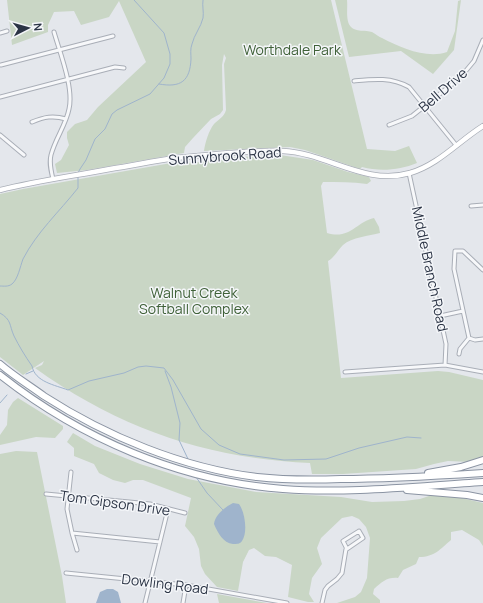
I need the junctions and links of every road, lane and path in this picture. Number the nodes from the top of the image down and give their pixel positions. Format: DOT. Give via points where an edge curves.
graph roads {
  1 [pos="7,31"];
  2 [pos="54,32"];
  3 [pos="0,33"];
  4 [pos="113,36"];
  5 [pos="483,42"];
  6 [pos="59,50"];
  7 [pos="1,65"];
  8 [pos="124,68"];
  9 [pos="67,79"];
  10 [pos="354,81"];
  11 [pos="0,97"];
  12 [pos="425,106"];
  13 [pos="66,119"];
  14 [pos="32,122"];
  15 [pos="389,125"];
  16 [pos="483,126"];
  17 [pos="0,135"];
  18 [pos="456,146"];
  19 [pos="24,155"];
  20 [pos="409,173"];
  21 [pos="53,179"];
  22 [pos="0,190"];
  23 [pos="483,204"];
  24 [pos="471,206"];
  25 [pos="483,270"];
  26 [pos="463,311"];
  27 [pos="440,316"];
  28 [pos="469,338"];
  29 [pos="483,339"];
  30 [pos="459,354"];
  31 [pos="0,364"];
  32 [pos="445,365"];
  33 [pos="345,372"];
  34 [pos="483,372"];
  35 [pos="0,375"];
  36 [pos="483,460"];
  37 [pos="71,472"];
  38 [pos="483,473"];
  39 [pos="406,477"];
  40 [pos="483,482"];
  41 [pos="386,488"];
  42 [pos="46,494"];
  43 [pos="68,496"];
  44 [pos="483,498"];
  45 [pos="168,508"];
  46 [pos="185,513"];
  47 [pos="72,533"];
  48 [pos="160,542"];
  49 [pos="347,548"];
  50 [pos="77,550"];
  51 [pos="66,573"];
  52 [pos="150,582"];
  53 [pos="186,586"];
  54 [pos="145,603"];
  55 [pos="183,603"];
  56 [pos="288,603"];
  57 [pos="322,603"];
  1 -- 3 [label="street"];
  2 -- 6 [label="street"];
  4 -- 6 [label="street"];
  5 -- 12 [label="street, Bell Drive" via="474,61 464,73"];
  6 -- 7 [label="street"];
  6 -- 9 [label="street"];
  8 -- 9 [label="street" via="115,67"];
  9 -- 11 [label="street"];
  9 -- 13 [label="street" via="71,99"];
  10 -- 12 [label="street" via="378,79 400,82 409,87"];
  12 -- 15 [label="street, Bell Drive" via="412,116"];
  12 -- 18 [label="street"];
  13 -- 14 [label="street" via="51,116"];
  13 -- 21 [label="street" via="51,154"];
  16 -- 18 [label="main road, Sunnybrook Road"];
  17 -- 19 [label="street"];
  18 -- 20 [label="main road, Sunnybrook Road" via="435,161"];
  20 -- 21 [label="main road, Sunnybrook Road" via="368,174 313,156 284,151 175,158"];
  20 -- 27 [label="street, Middle Branch Road"];
  21 -- 22 [label="main road, Sunnybrook Road"];
  23 -- 24 [label="street"];
  25 -- 26 [label="street" via="463,251 455,251 454,269"];
  26 -- 27 [label="street"];
  26 -- 28 [label="street"];
  27 -- 32 [label="street, Middle Branch Road" via="446,344"];
  28 -- 29 [label="street"];
  28 -- 30 [label="street"];
  31 -- 39 [label="highway" via="67,411 92,424 131,443 204,467 256,477 296,480"];
  32 -- 33 [label="street"];
  32 -- 34 [label="street"];
  35 -- 41 [label="highway" via="64,420 112,445 178,469 282,489"];
  36 -- 39 [label="highway" via="461,467"];
  37 -- 43 [label="street"];
  38 -- 39 [label="highway"];
  40 -- 41 [label="highway"];
  41 -- 44 [label="highway"];
  42 -- 43 [label="street, Tom Gipson Drive"];
  43 -- 45 [label="street, Tom Gipson Drive"];
  43 -- 47 [label="street" via="67,509"];
  45 -- 46 [label="street, Tom Gipson Drive"];
  45 -- 48 [label="street"];
  47 -- 48 [label="street"];
  47 -- 50 [label="street"];
  48 -- 52 [label="street"];
  49 -- 49 [label="street" via="343,541 359,532 363,538"];
  49 -- 57 [label="street" via="342,573 325,590"];
  51 -- 52 [label="street, Dowling Road"];
  52 -- 53 [label="street, Dowling Road"];
  52 -- 54 [label="street"];
  53 -- 55 [label="street"];
  53 -- 56 [label="street, Dowling Road"];
}
